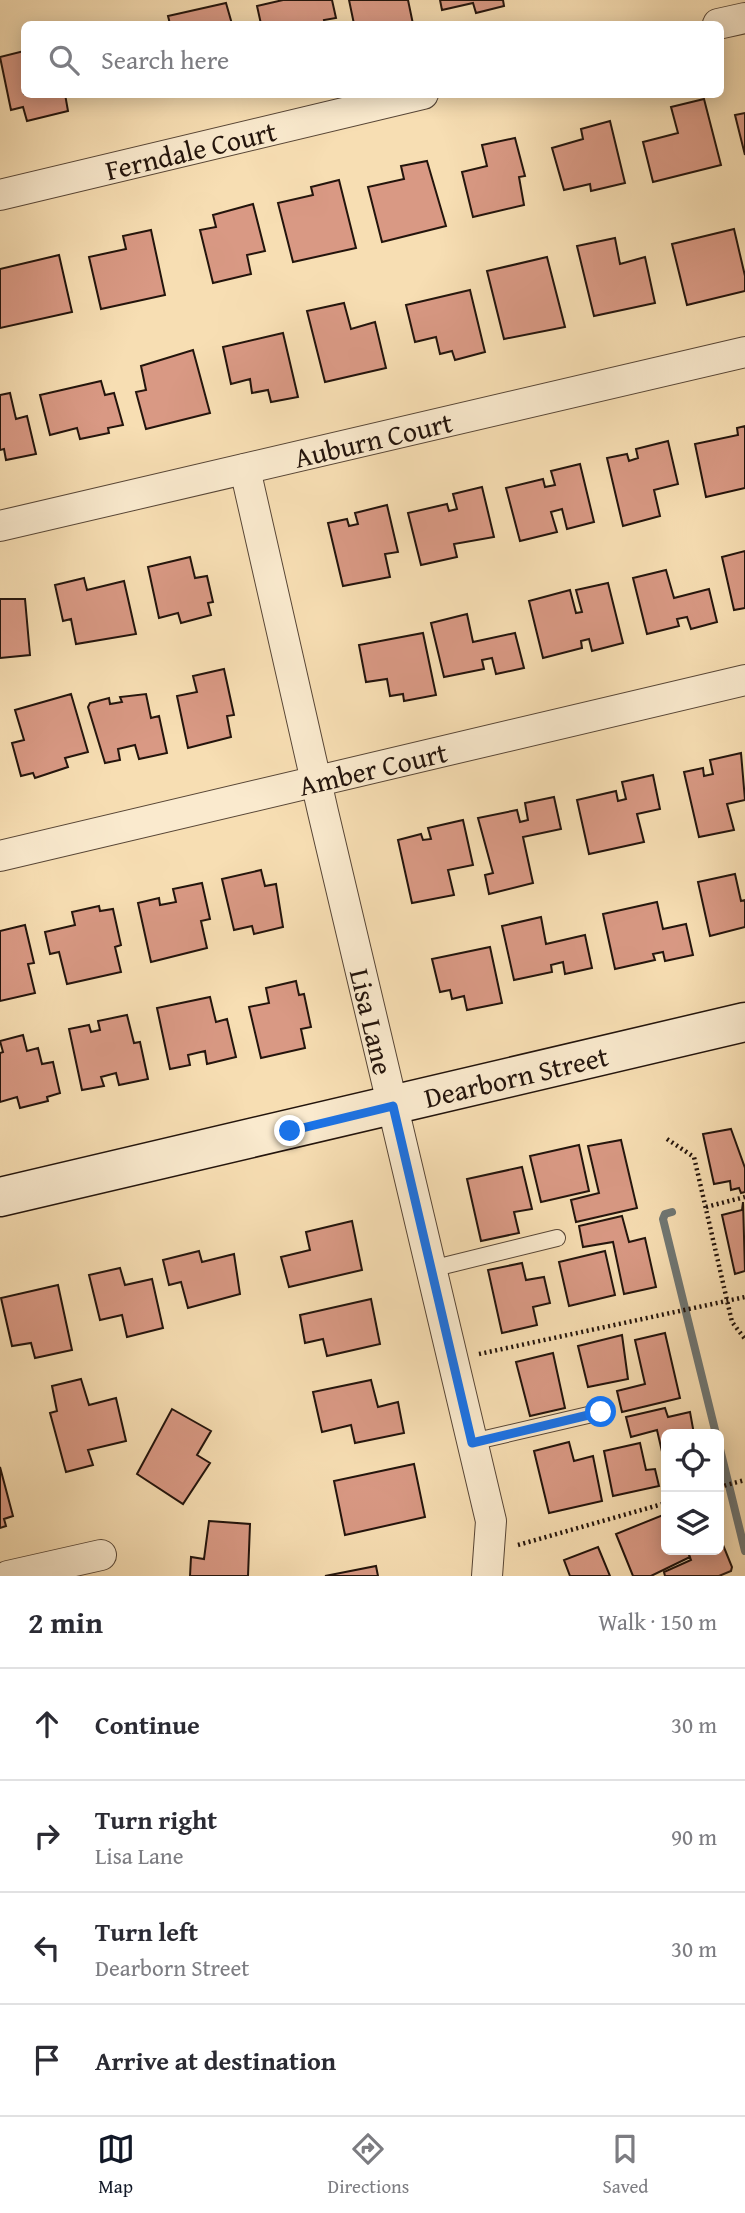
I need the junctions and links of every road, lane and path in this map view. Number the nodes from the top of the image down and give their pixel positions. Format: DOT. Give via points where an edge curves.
graph roads {
  1 [pos="745,18"];
  2 [pos="724,23"];
  3 [pos="406,98"];
  4 [pos="0,195"];
  5 [pos="745,352"];
  6 [pos="245,469"];
  7 [pos="0,526"];
  8 [pos="745,680"];
  9 [pos="317,780"];
  10 [pos="0,856"];
  11 [pos="745,1022"];
  12 [pos="393,1106"];
  13 [pos="667,1139"];
  14 [pos="0,1197"];
  15 [pos="745,1197"];
  16 [pos="706,1207"];
  17 [pos="557,1238"];
  18 [pos="431,1269"];
  19 [pos="745,1297"];
  20 [pos="728,1301"];
  21 [pos="745,1339"];
  22 [pos="475,1355"];
  23 [pos="601,1412"];
  24 [pos="472,1443"];
  25 [pos="745,1480"];
  26 [pos="724,1486"];
  27 [pos="661,1504"];
  28 [pos="518,1545"];
  29 [pos="101,1555"];
  30 [pos="8,1576"];
  31 [pos="487,1576"];
  1 -- 2 [label="street"];
  3 -- 4 [label="street, Ferndale Court"];
  5 -- 6 [label="street, Auburn Court"];
  6 -- 7 [label="street, Auburn Court"];
  6 -- 9 [label="street, Lisa Lane"];
  8 -- 9 [label="street, Amber Court"];
  9 -- 10 [label="street, Amber Court"];
  9 -- 12 [label="street, Lisa Lane"];
  11 -- 12 [label="street, Dearborn Street"];
  12 -- 14 [label="street, Dearborn Street"];
  12 -- 18 [label="street, Lisa Lane"];
  13 -- 16 [label="path" via="694,1157"];
  15 -- 16 [label="path"];
  16 -- 20 [label="path"];
  17 -- 18 [label="lane"];
  18 -- 24 [label="street, Lisa Lane"];
  19 -- 20 [label="path"];
  20 -- 21 [label="path" via="732,1322"];
  20 -- 22 [label="path"];
  23 -- 24 [label="lane"];
  24 -- 31 [label="street, Lisa Lane" via="491,1521"];
  25 -- 26 [label="path"];
  27 -- 28 [label="path"];
  29 -- 30 [label="street"];
}
